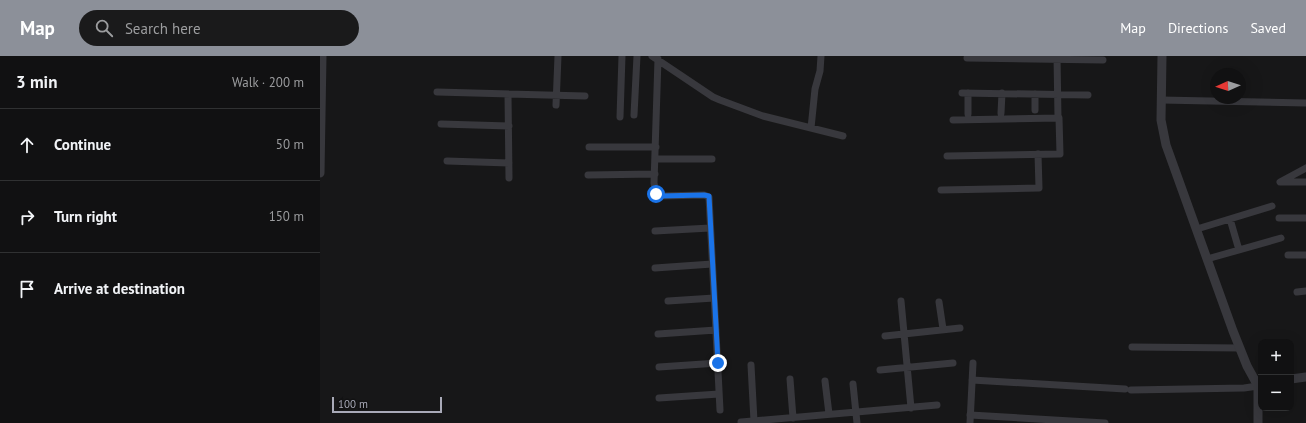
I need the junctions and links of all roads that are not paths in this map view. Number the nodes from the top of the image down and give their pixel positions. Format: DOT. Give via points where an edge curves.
graph roads {
  1 [pos="322,56"];
  2 [pos="558,56"];
  3 [pos="622,56"];
  4 [pos="636,56"];
  5 [pos="821,56"];
  6 [pos="1162,56"];
  7 [pos="1057,57"];
  8 [pos="655,58"];
  9 [pos="967,58"];
  10 [pos="1103,60"];
  11 [pos="437,92"];
  12 [pos="1002,93"];
  13 [pos="508,94"];
  14 [pos="1035,94"];
  15 [pos="1057,94"];
  16 [pos="1088,95"];
  17 [pos="557,96"];
  18 [pos="585,96"];
  19 [pos="1161,100"];
  20 [pos="1306,103"];
  21 [pos="556,105"];
  22 [pos="1035,110"];
  23 [pos="1001,113"];
  24 [pos="968,114"];
  25 [pos="634,115"];
  26 [pos="620,117"];
  27 [pos="1058,118"];
  28 [pos="953,120"];
  29 [pos="441,124"];
  30 [pos="509,126"];
  31 [pos="811,128"];
  32 [pos="843,136"];
  33 [pos="589,147"];
  34 [pos="656,147"];
  35 [pos="1038,154"];
  36 [pos="947,156"];
  37 [pos="655,159"];
  38 [pos="712,159"];
  39 [pos="447,161"];
  40 [pos="509,163"];
  41 [pos="1306,168"];
  42 [pos="320,174"];
  43 [pos="655,174"];
  44 [pos="588,175"];
  45 [pos="509,178"];
  46 [pos="1306,182"];
  47 [pos="941,190"];
  48 [pos="1272,206"];
  49 [pos="1278,218"];
  50 [pos="1306,218"];
  51 [pos="1230,219"];
  52 [pos="710,228"];
  53 [pos="1196,229"];
  54 [pos="655,231"];
  55 [pos="1280,238"];
  56 [pos="1239,250"];
  57 [pos="1288,255"];
  58 [pos="1306,255"];
  59 [pos="1207,259"];
  60 [pos="712,264"];
  61 [pos="655,268"];
  62 [pos="1297,292"];
  63 [pos="1306,292"];
  64 [pos="714,298"];
  65 [pos="668,301"];
  66 [pos="901,301"];
  67 [pos="939,302"];
  68 [pos="960,328"];
  69 [pos="942,329"];
  70 [pos="716,330"];
  71 [pos="658,334"];
  72 [pos="904,334"];
  73 [pos="885,336"];
  74 [pos="1132,347"];
  75 [pos="1240,348"];
  76 [pos="718,363"];
  77 [pos="953,363"];
  78 [pos="973,363"];
  79 [pos="751,365"];
  80 [pos="659,367"];
  81 [pos="907,367"];
  82 [pos="880,370"];
  83 [pos="1306,376"];
  84 [pos="1294,378"];
  85 [pos="790,380"];
  86 [pos="972,380"];
  87 [pos="825,381"];
  88 [pos="1258,383"];
  89 [pos="853,384"];
  90 [pos="1258,385"];
  91 [pos="719,394"];
  92 [pos="659,398"];
  93 [pos="937,406"];
  94 [pos="911,408"];
  95 [pos="720,410"];
  96 [pos="1258,411"];
  97 [pos="856,412"];
  98 [pos="828,414"];
  99 [pos="793,418"];
  100 [pos="970,419"];
  101 [pos="754,421"];
  102 [pos="741,422"];
  103 [pos="857,423"];
  104 [pos="1105,423"];
  105 [pos="1258,423"];
  1 -- 42 [label="street"];
  2 -- 17 [label="street"];
  3 -- 26 [label="street"];
  4 -- 25 [label="street"];
  5 -- 31 [label="street" via="820,71 814,89"];
  6 -- 19 [label="street"];
  7 -- 9 [label="street"];
  7 -- 10 [label="street"];
  7 -- 15 [label="street"];
  8 -- 31 [label="street" via="713,97 763,116"];
  8 -- 34 [label="street"];
  11 -- 13 [label="street"];
  12 -- 14 [label="street"];
  12 -- 23 [label="street"];
  12 -- 24 [label="street" via="965,93"];
  13 -- 17 [label="street"];
  13 -- 30 [label="street"];
  14 -- 15 [label="street"];
  14 -- 22 [label="street"];
  15 -- 16 [label="street"];
  15 -- 27 [label="street"];
  17 -- 18 [label="street"];
  17 -- 21 [label="street"];
  19 -- 20 [label="street"];
  19 -- 53 [label="street" via="1161,120 1166,145"];
  27 -- 28 [label="street"];
  27 -- 35 [label="street" via="1060,154"];
  29 -- 30 [label="street"];
  30 -- 40 [label="street"];
  31 -- 32 [label="street"];
  33 -- 34 [label="street"];
  34 -- 37 [label="street"];
  35 -- 36 [label="street"];
  35 -- 47 [label="street" via="1039,188"];
  37 -- 38 [label="street"];
  37 -- 43 [label="street"];
  39 -- 40 [label="street"];
  40 -- 45 [label="street"];
  41 -- 46 [label="street" via="1280,182"];
  43 -- 44 [label="street"];
  43 -- 52 [label="street" via="656,194 660,196 709,196"];
  48 -- 51 [label="street"];
  49 -- 50 [label="street"];
  51 -- 53 [label="street"];
  51 -- 56 [label="street"];
  52 -- 54 [label="street"];
  52 -- 60 [label="street"];
  53 -- 59 [label="street"];
  55 -- 56 [label="street"];
  56 -- 59 [label="street"];
  57 -- 58 [label="street"];
  59 -- 75 [label="street"];
  60 -- 61 [label="street"];
  60 -- 64 [label="street"];
  62 -- 63 [label="street"];
  64 -- 65 [label="street"];
  64 -- 70 [label="street"];
  66 -- 72 [label="street"];
  67 -- 69 [label="street"];
  68 -- 69 [label="street"];
  69 -- 72 [label="street"];
  70 -- 71 [label="street"];
  70 -- 76 [label="street"];
  72 -- 73 [label="street"];
  72 -- 81 [label="street"];
  74 -- 75 [label="street"];
  75 -- 88 [label="street"];
  76 -- 80 [label="street"];
  76 -- 91 [label="street"];
  77 -- 81 [label="street"];
  78 -- 86 [label="street"];
  79 -- 101 [label="street"];
  81 -- 82 [label="street"];
  81 -- 94 [label="street"];
  83 -- 84 [label="street"];
  85 -- 99 [label="street"];
  86 -- 90 [label="street" via="1128,390 1244,388"];
  86 -- 100 [label="street"];
  87 -- 98 [label="street"];
  89 -- 97 [label="street"];
  91 -- 92 [label="street"];
  91 -- 95 [label="street"];
  93 -- 94 [label="street"];
  94 -- 97 [label="street"];
  96 -- 105 [label="street"];
  97 -- 98 [label="street"];
  97 -- 103 [label="street"];
  98 -- 99 [label="street"];
  99 -- 101 [label="street"];
  100 -- 104 [label="street"];
  101 -- 102 [label="street"];
}
